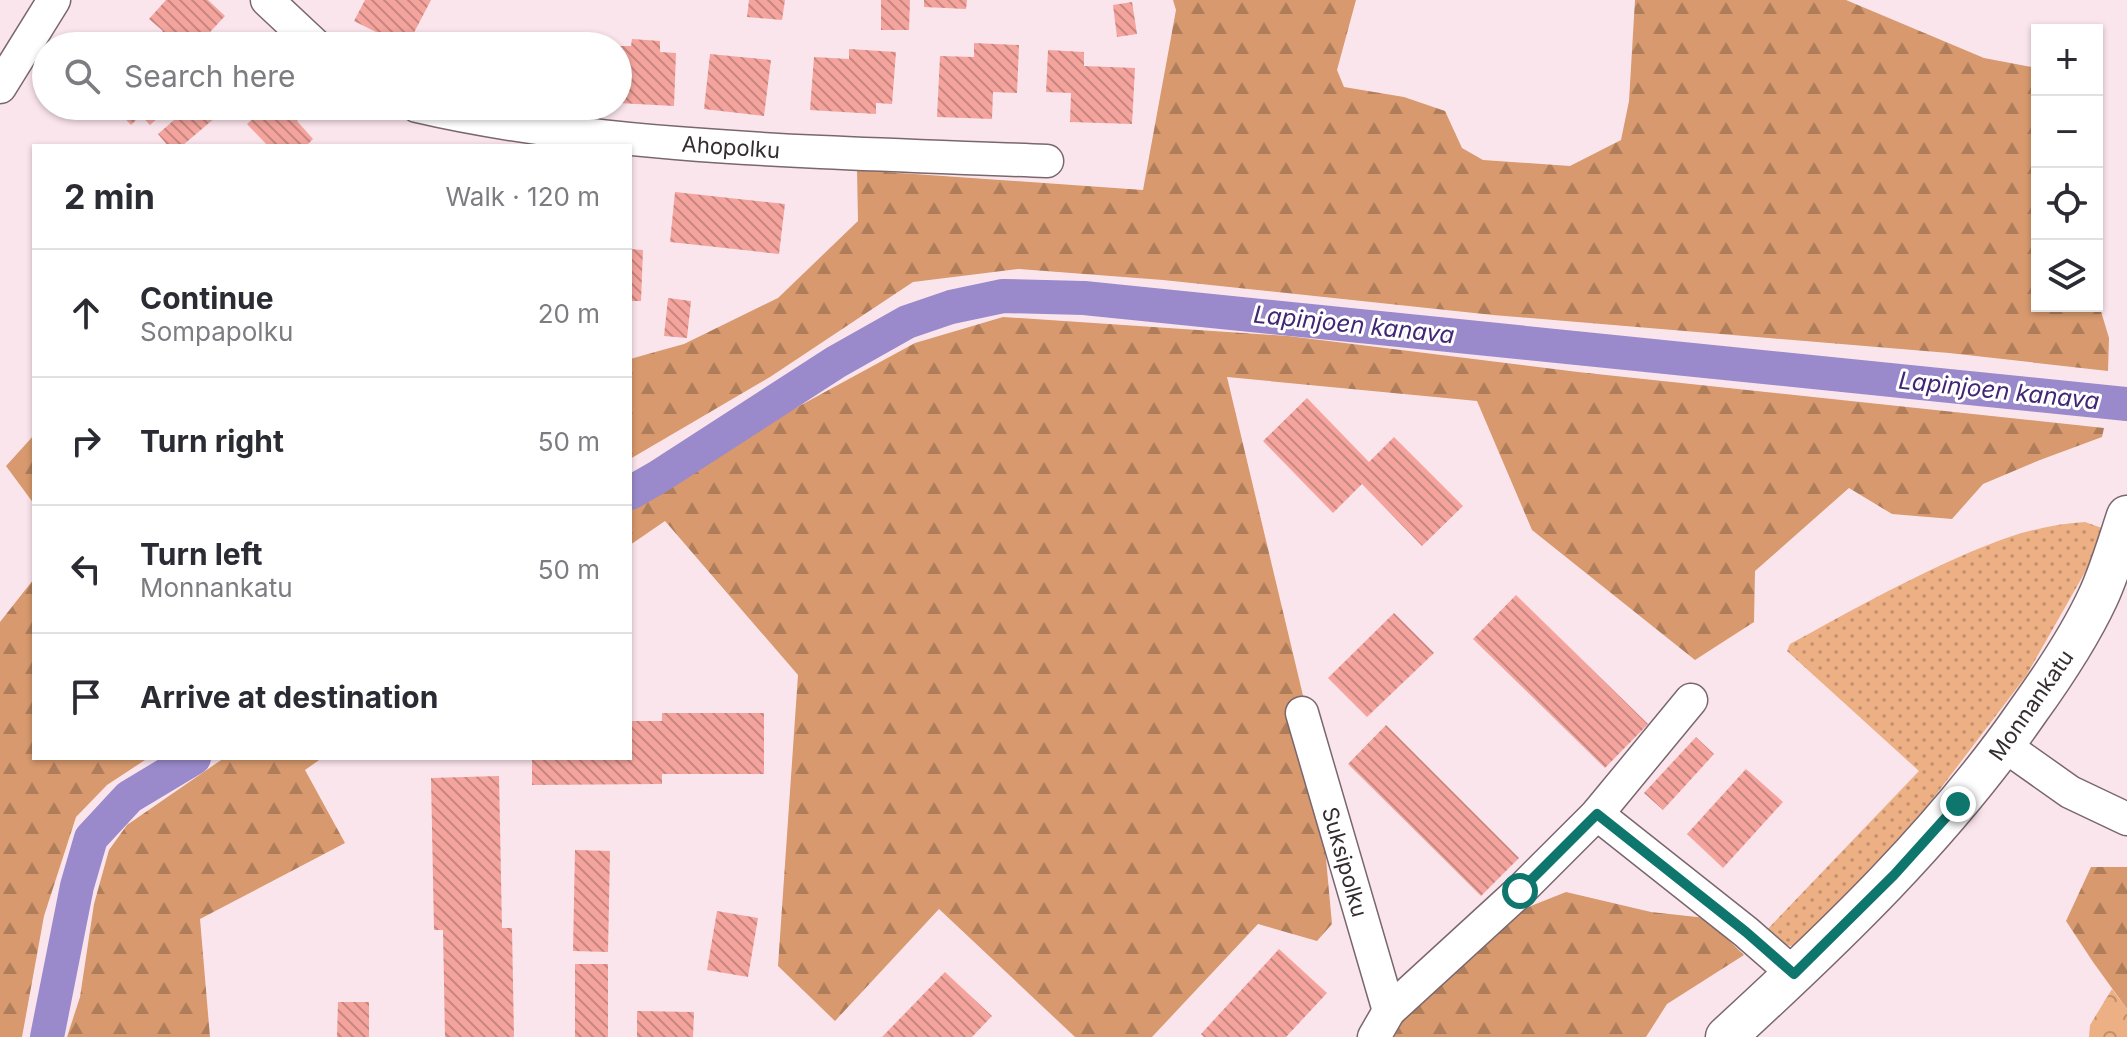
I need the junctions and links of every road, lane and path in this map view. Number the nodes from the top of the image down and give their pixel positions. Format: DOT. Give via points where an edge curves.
graph roads {
  1 [pos="54,0"];
  2 [pos="267,0"];
  3 [pos="34,32"];
  4 [pos="301,32"];
  5 [pos="32,35"];
  6 [pos="0,87"];
  7 [pos="486,120"];
  8 [pos="1047,161"];
  9 [pos="2127,516"];
  10 [pos="1691,700"];
  11 [pos="1302,713"];
  12 [pos="2005,746"];
  13 [pos="1597,814"];
  14 [pos="2127,819"];
  15 [pos="1794,974"];
  16 [pos="1381,1024"];
  17 [pos="1726,1037"];
  1 -- 3 [label="street"];
  2 -- 4 [label="street"];
  5 -- 6 [label="street"];
  7 -- 8 [label="street, Ahopolku" via="599,137 775,151"];
  9 -- 12 [label="main road, Monnankatu" via="2099,596 2066,658"];
  10 -- 13 [label="street"];
  11 -- 16 [label="street, Suksipolku"];
  12 -- 14 [label="street" via="2070,792"];
  12 -- 15 [label="main road, Monnankatu" via="1894,875"];
  13 -- 15 [label="street"];
  13 -- 16 [label="street"];
  15 -- 17 [label="main road, Monnankatu"];
}
